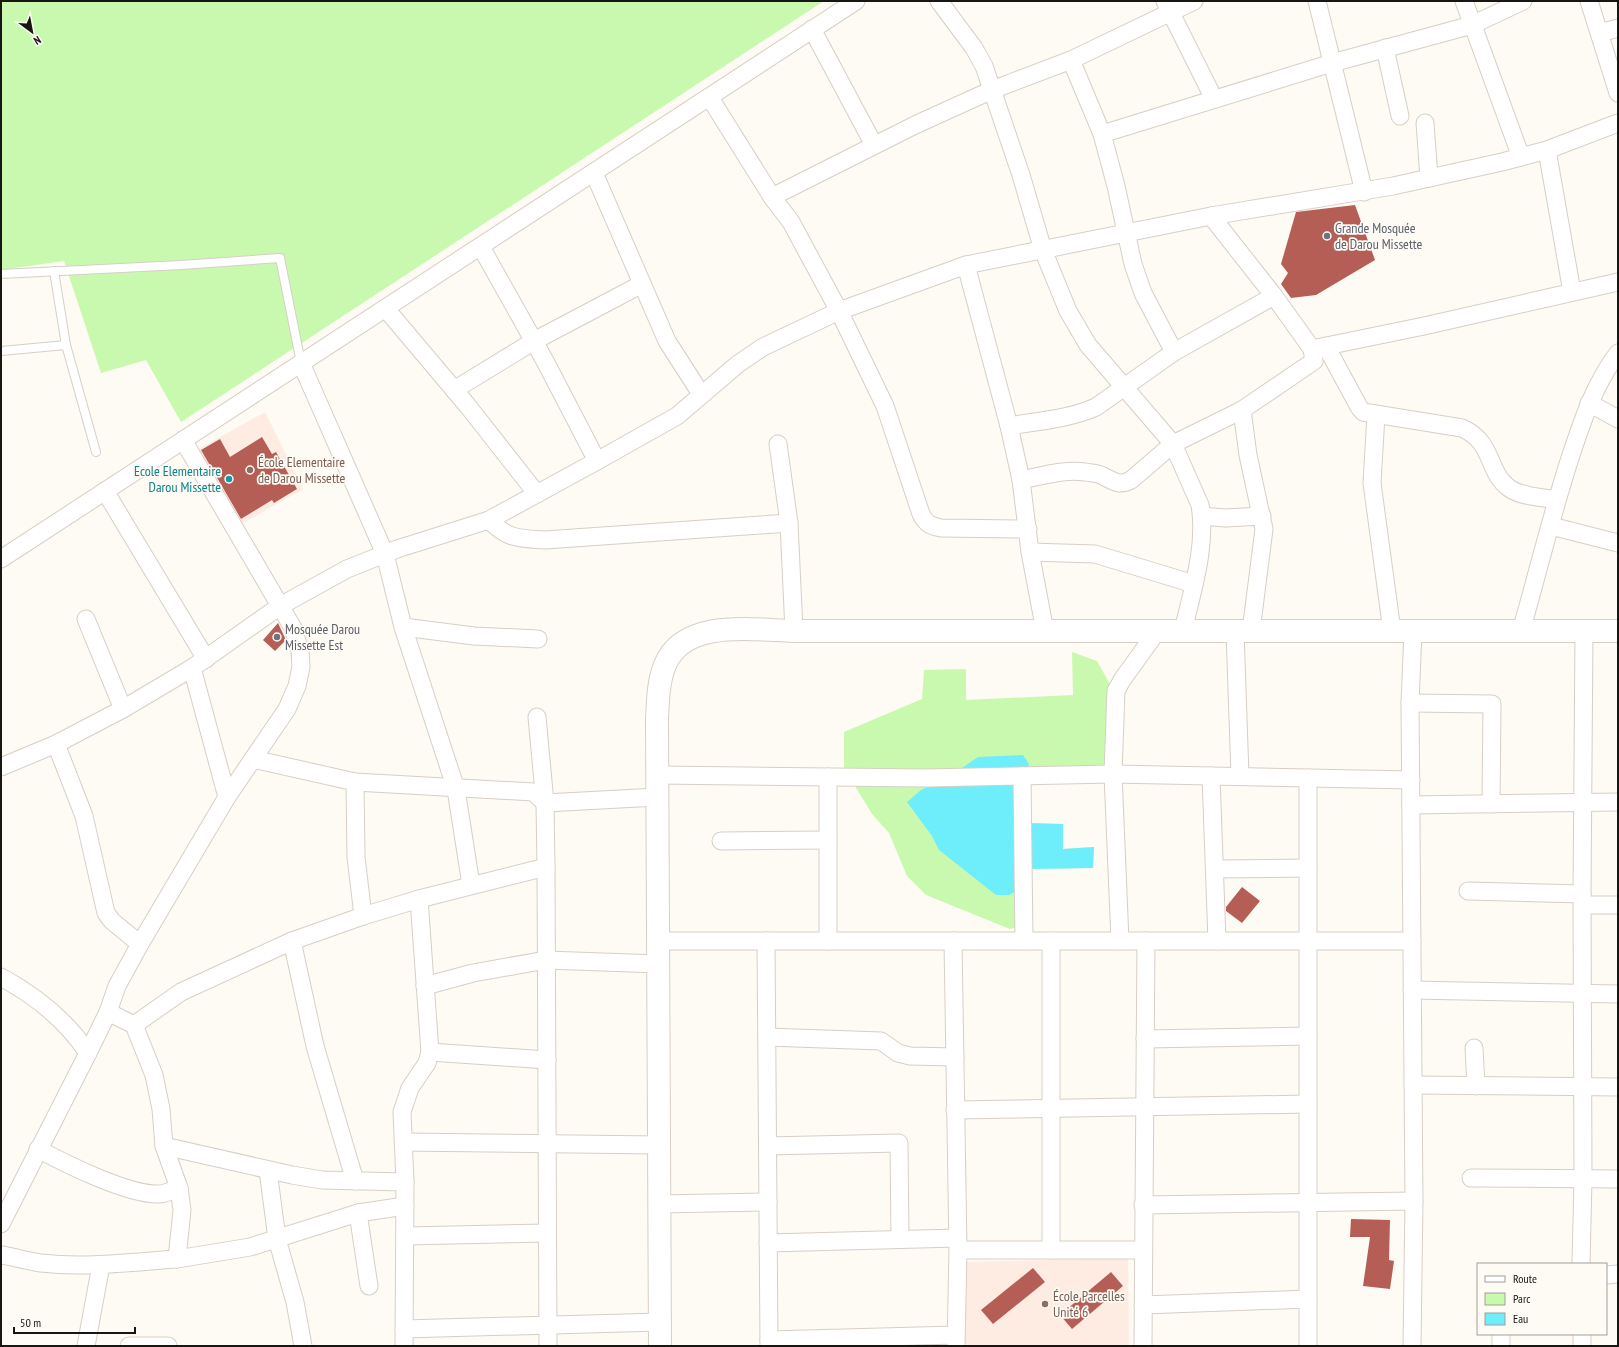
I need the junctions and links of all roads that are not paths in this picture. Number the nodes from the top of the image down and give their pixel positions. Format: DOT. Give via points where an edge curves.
graph roads {
  1 [pos="856,1"];
  2 [pos="939,1"];
  3 [pos="1194,1"];
  4 [pos="1317,1"];
  5 [pos="1464,1"];
  6 [pos="1523,1"];
  7 [pos="1589,1"];
  8 [pos="1168,7"];
  9 [pos="1472,25"];
  10 [pos="1618,28"];
  11 [pos="812,29"];
  12 [pos="1600,33"];
  13 [pos="1385,48"];
  14 [pos="1071,60"];
  15 [pos="1332,63"];
  16 [pos="992,90"];
  17 [pos="1618,93"];
  18 [pos="710,98"];
  19 [pos="1214,99"];
  20 [pos="1400,116"];
  21 [pos="1425,123"];
  22 [pos="1618,123"];
  23 [pos="1102,134"];
  24 [pos="874,145"];
  25 [pos="1546,150"];
  26 [pos="1520,157"];
  27 [pos="594,173"];
  28 [pos="1429,178"];
  29 [pos="1364,192"];
  30 [pos="772,197"];
  31 [pos="1211,216"];
  32 [pos="1127,233"];
  33 [pos="481,247"];
  34 [pos="1043,250"];
  35 [pos="966,265"];
  36 [pos="54,271"];
  37 [pos="1,274"];
  38 [pos="1618,282"];
  39 [pos="642,284"];
  40 [pos="1572,292"];
  41 [pos="1274,296"];
  42 [pos="386,308"];
  43 [pos="839,311"];
  44 [pos="534,341"];
  45 [pos="66,345"];
  46 [pos="1319,347"];
  47 [pos="1,351"];
  48 [pos="1174,352"];
  49 [pos="1618,353"];
  50 [pos="301,363"];
  51 [pos="1125,387"];
  52 [pos="454,390"];
  53 [pos="701,394"];
  54 [pos="1590,403"];
  55 [pos="1242,410"];
  56 [pos="1376,415"];
  57 [pos="1618,419"];
  58 [pos="1009,426"];
  59 [pos="183,440"];
  60 [pos="778,444"];
  61 [pos="1172,444"];
  62 [pos="96,452"];
  63 [pos="597,461"];
  64 [pos="1021,480"];
  65 [pos="105,491"];
  66 [pos="537,494"];
  67 [pos="1556,500"];
  68 [pos="1202,516"];
  69 [pos="1262,516"];
  70 [pos="490,520"];
  71 [pos="789,522"];
  72 [pos="1551,526"];
  73 [pos="1028,529"];
  74 [pos="1618,543"];
  75 [pos="1030,552"];
  76 [pos="385,554"];
  77 [pos="1,559"];
  78 [pos="1194,584"];
  79 [pos="280,606"];
  80 [pos="86,619"];
  81 [pos="403,627"];
  82 [pos="1158,630"];
  83 [pos="794,631"];
  84 [pos="1045,631"];
  85 [pos="1183,631"];
  86 [pos="1243,631"];
  87 [pos="1402,631"];
  88 [pos="1522,631"];
  89 [pos="1584,631"];
  90 [pos="1618,631"];
  91 [pos="538,639"];
  92 [pos="199,664"];
  93 [pos="1410,703"];
  94 [pos="123,709"];
  95 [pos="537,718"];
  96 [pos="56,744"];
  97 [pos="253,759"];
  98 [pos="1,767"];
  99 [pos="1113,774"];
  100 [pos="658,775"];
  101 [pos="1022,776"];
  102 [pos="1211,776"];
  103 [pos="1240,776"];
  104 [pos="828,777"];
  105 [pos="1308,778"];
  106 [pos="1411,780"];
  107 [pos="355,782"];
  108 [pos="456,789"];
  109 [pos="227,797"];
  110 [pos="658,797"];
  111 [pos="1618,802"];
  112 [pos="545,803"];
  113 [pos="1583,803"];
  114 [pos="1491,804"];
  115 [pos="1411,805"];
  116 [pos="828,840"];
  117 [pos="722,841"];
  118 [pos="546,867"];
  119 [pos="1308,868"];
  120 [pos="1215,869"];
  121 [pos="471,885"];
  122 [pos="1468,891"];
  123 [pos="419,899"];
  124 [pos="1582,899"];
  125 [pos="1618,905"];
  126 [pos="363,916"];
  127 [pos="292,941"];
  128 [pos="659,941"];
  129 [pos="766,941"];
  130 [pos="828,941"];
  131 [pos="953,941"];
  132 [pos="1024,941"];
  133 [pos="1051,941"];
  134 [pos="1120,941"];
  135 [pos="1146,941"];
  136 [pos="1217,941"];
  137 [pos="1308,941"];
  138 [pos="1412,941"];
  139 [pos="140,944"];
  140 [pos="546,960"];
  141 [pos="659,964"];
  142 [pos="1,978"];
  143 [pos="425,986"];
  144 [pos="1412,990"];
  145 [pos="1583,993"];
  146 [pos="1618,994"];
  147 [pos="108,1012"];
  148 [pos="134,1025"];
  149 [pos="1308,1036"];
  150 [pos="767,1037"];
  151 [pos="1145,1039"];
  152 [pos="1474,1048"];
  153 [pos="430,1052"];
  154 [pos="88,1053"];
  155 [pos="955,1057"];
  156 [pos="547,1060"];
  157 [pos="1413,1085"];
  158 [pos="1476,1086"];
  159 [pos="1583,1086"];
  160 [pos="1618,1087"];
  161 [pos="1308,1104"];
  162 [pos="1145,1106"];
  163 [pos="1051,1108"];
  164 [pos="955,1110"];
  165 [pos="404,1142"];
  166 [pos="547,1143"];
  167 [pos="659,1145"];
  168 [pos="164,1146"];
  169 [pos="768,1146"];
  170 [pos="38,1149"];
  171 [pos="268,1170"];
  172 [pos="1471,1178"];
  173 [pos="1584,1179"];
  174 [pos="1618,1179"];
  175 [pos="355,1181"];
  176 [pos="405,1182"];
  177 [pos="179,1188"];
  178 [pos="1414,1201"];
  179 [pos="768,1202"];
  180 [pos="1308,1203"];
  181 [pos="660,1204"];
  182 [pos="1143,1205"];
  183 [pos="405,1206"];
  184 [pos="358,1213"];
  185 [pos="1,1224"];
  186 [pos="547,1233"];
  187 [pos="405,1236"];
  188 [pos="277,1239"];
  189 [pos="900,1239"];
  190 [pos="768,1243"];
  191 [pos="957,1244"];
  192 [pos="1051,1250"];
  193 [pos="1143,1250"];
  194 [pos="1,1255"];
  195 [pos="177,1259"];
  196 [pos="1581,1263"];
  197 [pos="101,1265"];
  198 [pos="1618,1274"];
  199 [pos="1607,1275"];
  200 [pos="369,1286"];
  201 [pos="1308,1299"];
  202 [pos="1143,1305"];
  203 [pos="660,1322"];
  204 [pos="547,1325"];
  205 [pos="404,1329"];
  206 [pos="1501,1335"];
  207 [pos="1582,1335"];
  208 [pos="956,1341"];
  209 [pos="769,1343"];
  210 [pos="86,1346"];
  211 [pos="129,1346"];
  212 [pos="168,1346"];
  213 [pos="303,1346"];
  214 [pos="404,1346"];
  215 [pos="548,1346"];
  216 [pos="660,1346"];
  217 [pos="1143,1346"];
  218 [pos="1308,1346"];
  219 [pos="1412,1346"];
  220 [pos="1501,1346"];
  221 [pos="1582,1346"];
  1 -- 11 [label="street"];
  2 -- 16 [label="street" via="974,48 984,66"];
  3 -- 8 [label="street"];
  4 -- 15 [label="street"];
  5 -- 9 [label="street"];
  6 -- 9 [label="street"];
  7 -- 12 [label="street"];
  8 -- 14 [label="street"];
  8 -- 19 [label="street"];
  9 -- 13 [label="street"];
  9 -- 26 [label="street"];
  10 -- 12 [label="street"];
  11 -- 18 [label="street"];
  11 -- 24 [label="street"];
  12 -- 17 [label="street"];
  13 -- 15 [label="street"];
  13 -- 20 [label="street"];
  14 -- 16 [label="street"];
  14 -- 23 [label="street"];
  15 -- 19 [label="street"];
  15 -- 29 [label="street"];
  16 -- 24 [label="street"];
  16 -- 34 [label="street"];
  18 -- 27 [label="street"];
  18 -- 30 [label="street"];
  19 -- 23 [label="street"];
  21 -- 28 [label="street"];
  22 -- 25 [label="street"];
  23 -- 32 [label="street"];
  24 -- 30 [label="street"];
  25 -- 26 [label="street"];
  25 -- 40 [label="street"];
  26 -- 28 [label="street"];
  27 -- 33 [label="street"];
  27 -- 39 [label="street"];
  28 -- 29 [label="street"];
  29 -- 31 [label="street"];
  30 -- 43 [label="street" via="791,222"];
  31 -- 32 [label="street"];
  31 -- 41 [label="street"];
  32 -- 34 [label="street"];
  32 -- 48 [label="street" via="1133,264 1143,293"];
  33 -- 42 [label="street"];
  33 -- 44 [label="street"];
  34 -- 35 [label="street"];
  34 -- 51 [label="street" via="1068,311 1085,339"];
  35 -- 43 [label="street"];
  35 -- 58 [label="street"];
  36 -- 37 [label="lane"];
  36 -- 45 [label="lane"];
  36 -- 50 [label="lane" via="280,258"];
  38 -- 40 [label="street"];
  39 -- 44 [label="street"];
  39 -- 53 [label="street" via="667,341"];
  40 -- 46 [label="street"];
  41 -- 46 [label="street"];
  41 -- 48 [label="street"];
  42 -- 50 [label="street"];
  42 -- 52 [label="street"];
  43 -- 53 [label="street" via="763,347"];
  43 -- 73 [label="street" via="885,406 926,523 941,528"];
  44 -- 52 [label="street"];
  44 -- 63 [label="street"];
  45 -- 47 [label="lane"];
  45 -- 62 [label="lane"];
  46 -- 55 [label="street" via="1312,363"];
  46 -- 56 [label="street" via="1359,408 1363,412"];
  48 -- 51 [label="street"];
  49 -- 54 [label="street"];
  50 -- 59 [label="street"];
  50 -- 76 [label="street"];
  51 -- 58 [label="street" via="1084,413"];
  51 -- 61 [label="street"];
  52 -- 66 [label="street"];
  53 -- 63 [label="street" via="677,416"];
  54 -- 57 [label="street"];
  54 -- 67 [label="street"];
  55 -- 61 [label="street"];
  55 -- 69 [label="street" via="1248,455"];
  56 -- 67 [label="street" via="1462,428 1473,433 1489,454 1500,478 1510,489"];
  56 -- 87 [label="street" via="1372,483"];
  58 -- 64 [label="street"];
  59 -- 65 [label="street"];
  59 -- 79 [label="street"];
  60 -- 71 [label="street"];
  61 -- 64 [label="street" via="1132,480 1125,483 1115,483 1099,474 1079,471"];
  61 -- 68 [label="street" via="1200,505"];
  63 -- 66 [label="street"];
  64 -- 73 [label="street"];
  65 -- 77 [label="street"];
  65 -- 92 [label="street"];
  66 -- 70 [label="street"];
  67 -- 72 [label="street"];
  68 -- 69 [label="street"];
  68 -- 78 [label="street" via="1201,542"];
  69 -- 86 [label="street" via="1264,529"];
  70 -- 71 [label="street" via="502,533 516,538 545,540"];
  70 -- 76 [label="street"];
  71 -- 83 [label="street"];
  72 -- 74 [label="street"];
  72 -- 88 [label="street"];
  73 -- 75 [label="street"];
  75 -- 78 [label="street" via="1095,554"];
  75 -- 84 [label="street"];
  76 -- 79 [label="street" via="347,569"];
  76 -- 81 [label="street"];
  78 -- 85 [label="street"];
  79 -- 92 [label="street"];
  79 -- 97 [label="street" via="297,637 301,667 297,686 287,708"];
  80 -- 94 [label="street"];
  81 -- 91 [label="street" via="474,636"];
  81 -- 108 [label="street"];
  82 -- 84 [label="street"];
  82 -- 85 [label="street"];
  82 -- 99 [label="street" via="1116,691"];
  83 -- 84 [label="street"];
  83 -- 100 [label="street" via="709,631 694,637 673,652 664,666 658,691"];
  85 -- 86 [label="street"];
  86 -- 87 [label="street"];
  86 -- 103 [label="street"];
  87 -- 88 [label="street"];
  87 -- 93 [label="street"];
  88 -- 89 [label="street"];
  89 -- 90 [label="street"];
  89 -- 113 [label="street"];
  92 -- 94 [label="street"];
  92 -- 109 [label="street"];
  93 -- 106 [label="street"];
  93 -- 114 [label="street" via="1492,704"];
  94 -- 96 [label="street"];
  95 -- 112 [label="street"];
  96 -- 98 [label="street"];
  96 -- 139 [label="street" via="84,816 106,913"];
  97 -- 107 [label="street"];
  97 -- 109 [label="street"];
  99 -- 101 [label="street"];
  99 -- 102 [label="street"];
  99 -- 134 [label="street"];
  100 -- 104 [label="street"];
  100 -- 110 [label="street"];
  101 -- 104 [label="street"];
  101 -- 132 [label="street"];
  102 -- 103 [label="street"];
  102 -- 120 [label="street"];
  103 -- 105 [label="street"];
  104 -- 116 [label="street"];
  105 -- 106 [label="street"];
  105 -- 119 [label="street"];
  106 -- 115 [label="street"];
  107 -- 108 [label="street"];
  107 -- 126 [label="street" via="356,856"];
  108 -- 112 [label="street" via="532,792"];
  108 -- 121 [label="street"];
  109 -- 139 [label="street"];
  110 -- 112 [label="street"];
  110 -- 128 [label="street"];
  111 -- 113 [label="street"];
  112 -- 118 [label="street"];
  113 -- 114 [label="street"];
  113 -- 124 [label="street"];
  114 -- 115 [label="street"];
  115 -- 138 [label="street"];
  116 -- 117 [label="street"];
  116 -- 130 [label="street"];
  118 -- 121 [label="street"];
  118 -- 140 [label="street"];
  119 -- 120 [label="street"];
  119 -- 137 [label="street"];
  120 -- 136 [label="street"];
  121 -- 123 [label="street"];
  122 -- 124 [label="street"];
  123 -- 126 [label="street"];
  123 -- 143 [label="street"];
  124 -- 125 [label="street"];
  124 -- 145 [label="street"];
  126 -- 127 [label="street"];
  127 -- 148 [label="street" via="181,992"];
  127 -- 175 [label="street" via="315,1046"];
  128 -- 129 [label="street"];
  128 -- 141 [label="street"];
  129 -- 130 [label="street"];
  129 -- 150 [label="street"];
  130 -- 131 [label="street"];
  131 -- 132 [label="street"];
  131 -- 155 [label="street"];
  132 -- 133 [label="street"];
  133 -- 134 [label="street"];
  133 -- 163 [label="street"];
  134 -- 135 [label="street"];
  135 -- 136 [label="street"];
  135 -- 151 [label="street"];
  136 -- 137 [label="street"];
  137 -- 138 [label="street"];
  137 -- 149 [label="street"];
  138 -- 144 [label="street"];
  139 -- 147 [label="street" via="117,986"];
  140 -- 141 [label="street"];
  140 -- 143 [label="street" via="473,973"];
  140 -- 156 [label="street"];
  141 -- 167 [label="street"];
  142 -- 154 [label="street" via="28,994 61,1019"];
  143 -- 153 [label="street"];
  144 -- 145 [label="street"];
  144 -- 157 [label="street"];
  145 -- 146 [label="street"];
  145 -- 159 [label="street"];
  147 -- 148 [label="street"];
  147 -- 154 [label="street"];
  148 -- 168 [label="street" via="154,1075 161,1109"];
  149 -- 151 [label="street"];
  149 -- 161 [label="street"];
  150 -- 155 [label="street" via="881,1041 898,1053 910,1056"];
  150 -- 169 [label="street"];
  151 -- 162 [label="street"];
  152 -- 158 [label="street"];
  153 -- 156 [label="street"];
  153 -- 165 [label="street" via="427,1063 410,1088 405,1101 402,1112"];
  154 -- 170 [label="street"];
  155 -- 164 [label="street"];
  156 -- 166 [label="street"];
  157 -- 158 [label="street"];
  157 -- 178 [label="street"];
  158 -- 159 [label="street"];
  159 -- 160 [label="street"];
  159 -- 173 [label="street"];
  161 -- 162 [label="street"];
  161 -- 180 [label="street"];
  162 -- 163 [label="street"];
  162 -- 182 [label="street"];
  163 -- 164 [label="street"];
  163 -- 192 [label="street"];
  164 -- 191 [label="street"];
  165 -- 166 [label="street"];
  165 -- 176 [label="street"];
  166 -- 167 [label="street"];
  166 -- 186 [label="street"];
  167 -- 181 [label="street"];
  168 -- 171 [label="street"];
  168 -- 177 [label="street"];
  169 -- 179 [label="street"];
  169 -- 189 [label="street" via="899,1143"];
  170 -- 177 [label="street" via="61,1162 132,1190 160,1194"];
  170 -- 185 [label="street"];
  171 -- 175 [label="street" via="322,1180"];
  171 -- 188 [label="street"];
  172 -- 173 [label="street"];
  173 -- 174 [label="street"];
  173 -- 196 [label="street"];
  175 -- 176 [label="street"];
  176 -- 183 [label="street"];
  177 -- 195 [label="street" via="182,1210"];
  178 -- 180 [label="street"];
  178 -- 219 [label="street"];
  179 -- 181 [label="street"];
  179 -- 190 [label="street"];
  180 -- 182 [label="street"];
  180 -- 201 [label="street"];
  181 -- 203 [label="street"];
  182 -- 193 [label="street"];
  183 -- 184 [label="street"];
  183 -- 187 [label="street"];
  184 -- 188 [label="street"];
  184 -- 200 [label="street"];
  186 -- 187 [label="street"];
  186 -- 204 [label="street"];
  187 -- 205 [label="street"];
  188 -- 195 [label="street" via="250,1247"];
  188 -- 213 [label="street" via="295,1302"];
  189 -- 190 [label="street"];
  189 -- 191 [label="street"];
  190 -- 209 [label="street"];
  191 -- 192 [label="street"];
  191 -- 208 [label="street"];
  192 -- 193 [label="street"];
  193 -- 202 [label="street"];
  194 -- 197 [label="street" via="40,1262"];
  195 -- 197 [label="street"];
  197 -- 210 [label="street"];
  198 -- 199 [label="street"];
  201 -- 202 [label="street"];
  201 -- 218 [label="street"];
  202 -- 217 [label="street"];
  203 -- 204 [label="street"];
  203 -- 216 [label="street"];
  204 -- 205 [label="street"];
  204 -- 215 [label="street"];
  205 -- 214 [label="street"];
  206 -- 220 [label="street"];
  207 -- 221 [label="street"];
  208 -- 209 [label="street"];
  211 -- 212 [label="street"];
}
